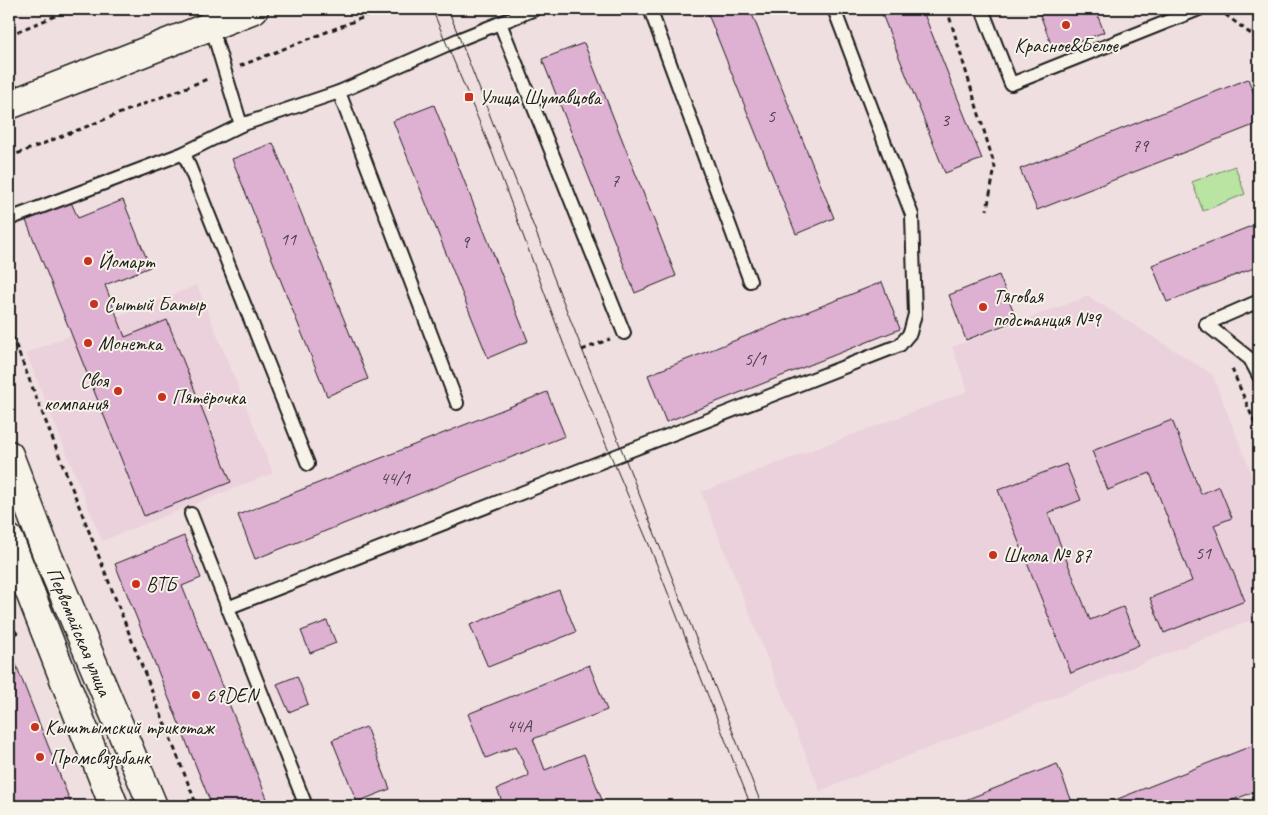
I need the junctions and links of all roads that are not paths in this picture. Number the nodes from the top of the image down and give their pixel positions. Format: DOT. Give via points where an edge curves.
graph roads {
  1 [pos="254,9"];
  2 [pos="535,9"];
  3 [pos="650,9"];
  4 [pos="834,9"];
  5 [pos="982,9"];
  6 [pos="1199,9"];
  7 [pos="208,17"];
  8 [pos="500,23"];
  9 [pos="339,92"];
  10 [pos="9,105"];
  11 [pos="241,125"];
  12 [pos="184,153"];
  13 [pos="9,219"];
  14 [pos="750,281"];
  15 [pos="1259,301"];
  16 [pos="624,333"];
  17 [pos="1259,376"];
  18 [pos="457,403"];
  19 [pos="9,455"];
  20 [pos="308,464"];
  21 [pos="191,514"];
  22 [pos="9,539"];
  23 [pos="228,608"];
  24 [pos="114,806"];
  25 [pos="154,806"];
  26 [pos="306,806"];
  1 -- 7 [label="main road"];
  2 -- 8 [label="lane"];
  3 -- 14 [label="lane"];
  4 -- 23 [label="lane" via="912,215 915,314 910,332 900,345"];
  5 -- 6 [label="lane" via="1012,84"];
  7 -- 10 [label="main road"];
  7 -- 11 [label="lane"];
  8 -- 9 [label="lane"];
  8 -- 16 [label="lane"];
  9 -- 11 [label="lane"];
  9 -- 18 [label="lane"];
  11 -- 12 [label="lane"];
  12 -- 13 [label="lane"];
  12 -- 20 [label="lane"];
  15 -- 17 [label="lane" via="1206,324 1250,359"];
  19 -- 25 [label="main road, Первомайская улица" via="47,554"];
  21 -- 23 [label="lane"];
  22 -- 24 [label="main road, Первомайская улица"];
  23 -- 26 [label="lane"];
}
